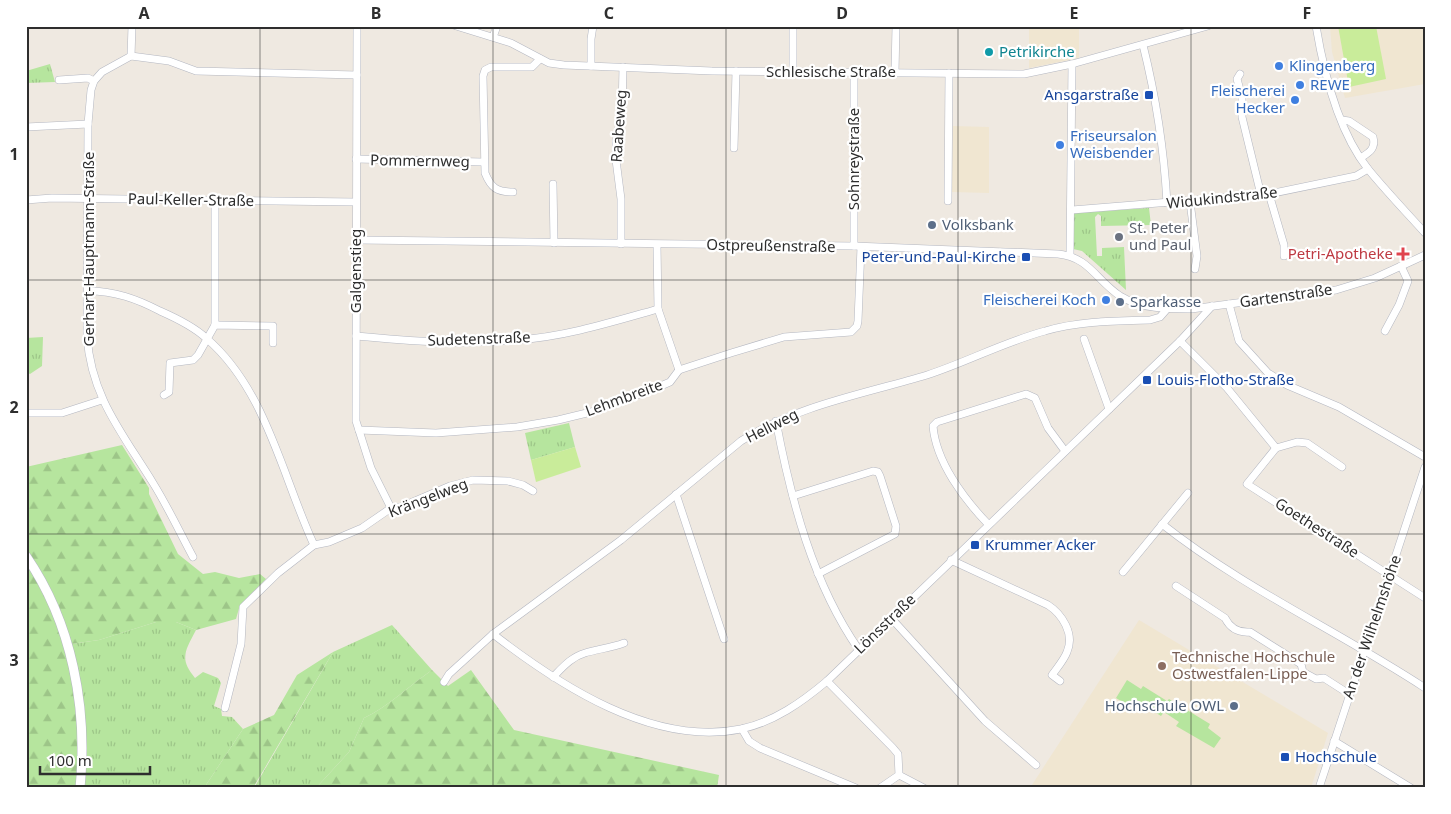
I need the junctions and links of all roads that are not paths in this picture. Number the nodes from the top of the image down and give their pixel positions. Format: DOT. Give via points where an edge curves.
graph roads {
  1 [pos="132,26"];
  2 [pos="357,26"];
  3 [pos="456,26"];
  4 [pos="496,26"];
  5 [pos="593,26"];
  6 [pos="793,26"];
  7 [pos="896,26"];
  8 [pos="1208,26"];
  9 [pos="1316,26"];
  10 [pos="493,37"];
  11 [pos="1143,45"];
  12 [pos="131,56"];
  13 [pos="540,59"];
  14 [pos="1072,64"];
  15 [pos="591,66"];
  16 [pos="623,67"];
  17 [pos="793,70"];
  18 [pos="736,71"];
  19 [pos="854,72"];
  20 [pos="896,72"];
  21 [pos="949,74"];
  22 [pos="1240,74"];
  23 [pos="357,75"];
  24 [pos="59,80"];
  25 [pos="94,81"];
  26 [pos="1342,120"];
  27 [pos="88,124"];
  28 [pos="26,127"];
  29 [pos="734,148"];
  30 [pos="1362,157"];
  31 [pos="356,159"];
  32 [pos="483,162"];
  33 [pos="1368,169"];
  34 [pos="553,184"];
  35 [pos="513,192"];
  36 [pos="1265,195"];
  37 [pos="89,199"];
  38 [pos="26,200"];
  39 [pos="215,201"];
  40 [pos="356,202"];
  41 [pos="948,202"];
  42 [pos="1190,202"];
  43 [pos="1167,203"];
  44 [pos="1072,210"];
  45 [pos="1425,233"];
  46 [pos="357,240"];
  47 [pos="554,243"];
  48 [pos="621,244"];
  49 [pos="657,244"];
  50 [pos="857,246"];
  51 [pos="1070,255"];
  52 [pos="1425,255"];
  53 [pos="1284,256"];
  54 [pos="1401,266"];
  55 [pos="1195,270"];
  56 [pos="88,291"];
  57 [pos="1229,304"];
  58 [pos="1212,306"];
  59 [pos="1167,308"];
  60 [pos="658,309"];
  61 [pos="215,325"];
  62 [pos="1385,331"];
  63 [pos="356,336"];
  64 [pos="206,338"];
  65 [pos="1084,340"];
  66 [pos="1180,341"];
  67 [pos="273,343"];
  68 [pos="678,370"];
  69 [pos="164,396"];
  70 [pos="102,400"];
  71 [pos="1109,409"];
  72 [pos="26,413"];
  73 [pos="776,421"];
  74 [pos="359,430"];
  75 [pos="1276,448"];
  76 [pos="1065,451"];
  77 [pos="1425,457"];
  78 [pos="1342,467"];
  79 [pos="1425,467"];
  80 [pos="533,491"];
  81 [pos="1188,493"];
  82 [pos="676,494"];
  83 [pos="793,496"];
  84 [pos="392,508"];
  85 [pos="988,524"];
  86 [pos="1162,524"];
  87 [pos="314,545"];
  88 [pos="26,556"];
  89 [pos="193,557"];
  90 [pos="951,560"];
  91 [pos="1122,572"];
  92 [pos="818,574"];
  93 [pos="1390,575"];
  94 [pos="1176,586"];
  95 [pos="1425,598"];
  96 [pos="891,618"];
  97 [pos="493,634"];
  98 [pos="724,638"];
  99 [pos="624,643"];
  100 [pos="858,650"];
  101 [pos="1364,650"];
  102 [pos="553,678"];
  103 [pos="827,681"];
  104 [pos="444,682"];
  105 [pos="1060,682"];
  106 [pos="1425,688"];
  107 [pos="1349,694"];
  108 [pos="224,708"];
  109 [pos="742,729"];
  110 [pos="1334,741"];
  111 [pos="1036,765"];
  112 [pos="899,774"];
  113 [pos="80,788"];
  114 [pos="856,788"];
  115 [pos="880,788"];
  116 [pos="924,788"];
  117 [pos="1319,788"];
  118 [pos="1411,788"];
  1 -- 12 [label="street"];
  2 -- 23 [label="street, Galgenstieg"];
  3 -- 10 [label="street, Schlesische Straße"];
  4 -- 10 [label="street"];
  5 -- 15 [label="street"];
  6 -- 17 [label="street"];
  7 -- 20 [label="street"];
  8 -- 11 [label="street, Schlesische Straße"];
  9 -- 26 [label="street" via="1328,83"];
  10 -- 13 [label="street, Schlesische Straße"];
  11 -- 14 [label="street, Schlesische Straße"];
  11 -- 43 [label="street" via="1156,111"];
  12 -- 23 [label="street" via="169,61 196,71"];
  12 -- 25 [label="street" via="102,72"];
  13 -- 15 [label="street, Schlesische Straße" via="564,65"];
  13 -- 32 [label="street, Pommernweg" via="532,67 491,67 485,70"];
  14 -- 21 [label="street, Schlesische Straße" via="1024,74"];
  14 -- 44 [label="street"];
  15 -- 16 [label="street, Schlesische Straße"];
  16 -- 18 [label="street, Schlesische Straße"];
  16 -- 48 [label="street, Raabeweg" via="622,111 616,142 622,200"];
  17 -- 18 [label="street, Schlesische Straße"];
  17 -- 19 [label="street, Schlesische Straße"];
  18 -- 29 [label="street"];
  19 -- 20 [label="street, Schlesische Straße"];
  19 -- 50 [label="street, Sohnreystraße"];
  20 -- 21 [label="street, Schlesische Straße"];
  21 -- 41 [label="street"];
  22 -- 36 [label="street" via="1237,79 1242,97 1242,117"];
  23 -- 31 [label="street, Galgenstieg"];
  24 -- 25 [label="street" via="88,78"];
  25 -- 27 [label="street, Gerhart-Hauptmann-Straße"];
  26 -- 30 [label="street"];
  26 -- 30 [label="street" via="1373,137 1372,149"];
  27 -- 28 [label="street"];
  27 -- 37 [label="street, Gerhart-Hauptmann-Straße"];
  30 -- 33 [label="street"];
  31 -- 32 [label="street, Pommernweg"];
  31 -- 40 [label="street, Galgenstieg"];
  32 -- 35 [label="street, Pommernweg" via="491,186 496,191"];
  33 -- 36 [label="street, Widukindstraße" via="1356,176"];
  33 -- 45 [label="street"];
  34 -- 47 [label="street"];
  36 -- 42 [label="street, Widukindstraße"];
  36 -- 53 [label="street" via="1284,245"];
  37 -- 38 [label="street, Paul-Keller-Straße"];
  37 -- 39 [label="street, Paul-Keller-Straße"];
  37 -- 56 [label="street, Gerhart-Hauptmann-Straße"];
  39 -- 40 [label="street, Paul-Keller-Straße"];
  39 -- 61 [label="street"];
  40 -- 46 [label="street, Galgenstieg"];
  42 -- 43 [label="street, Widukindstraße"];
  42 -- 55 [label="street" via="1197,256"];
  43 -- 44 [label="street, Widukindstraße"];
  44 -- 51 [label="street"];
  46 -- 47 [label="street, Ostpreußenstraße"];
  46 -- 63 [label="street, Galgenstieg"];
  47 -- 48 [label="street, Ostpreußenstraße"];
  48 -- 49 [label="street, Ostpreußenstraße"];
  49 -- 50 [label="street, Ostpreußenstraße"];
  49 -- 60 [label="street"];
  50 -- 51 [label="street, Ostpreußenstraße"];
  50 -- 68 [label="street, Lehmbreite" via="858,321 851,332 784,337"];
  51 -- 59 [label="street" via="1084,262 1122,297"];
  52 -- 54 [label="street, Gartenstraße"];
  54 -- 57 [label="street, Gartenstraße" via="1336,290"];
  54 -- 62 [label="street" via="1408,281"];
  56 -- 64 [label="street" via="131,297 178,319"];
  56 -- 70 [label="street, Gerhart-Hauptmann-Straße" via="88,350"];
  57 -- 58 [label="street, Gartenstraße"];
  57 -- 77 [label="street" via="1239,341 1268,373 1339,407"];
  58 -- 59 [label="street, Gartenstraße"];
  58 -- 66 [label="street, Lönsstraße"];
  59 -- 73 [label="street, Hellweg" via="1160,317 1150,320 1077,324 1043,331 929,374"];
  60 -- 63 [label="street, Sudetenstraße" via="588,328 518,340 443,342"];
  60 -- 68 [label="street"];
  61 -- 64 [label="street"];
  61 -- 67 [label="street" via="273,326"];
  63 -- 74 [label="street, Galgenstieg" via="355,406"];
  64 -- 69 [label="street" via="193,360 170,363 169,392"];
  64 -- 87 [label="street" via="242,380 268,430"];
  65 -- 71 [label="street"];
  66 -- 71 [label="street, Lönsstraße"];
  66 -- 75 [label="street" via="1227,388"];
  68 -- 74 [label="street, Lehmbreite" via="676,377 663,385 558,420 517,427 436,433"];
  70 -- 72 [label="street" via="62,413"];
  70 -- 89 [label="street, Gerhart-Hauptmann-Straße"];
  71 -- 76 [label="street, Lönsstraße"];
  73 -- 82 [label="street, Hellweg" via="741,441"];
  73 -- 83 [label="street"];
  74 -- 84 [label="street, Galgenstieg" via="371,468"];
  75 -- 78 [label="street" via="1297,442 1307,443"];
  75 -- 93 [label="street, Goethestraße" via="1247,484"];
  76 -- 85 [label="street, Lönsstraße"];
  76 -- 85 [label="street" via="1048,428 1031,395 937,422 933,426 934,434 949,471 968,503"];
  79 -- 93 [label="street, An der Wilhelmshöhe"];
  80 -- 84 [label="street, Krängelweg" via="523,484 508,481 473,480"];
  81 -- 86 [label="street"];
  82 -- 97 [label="street, Hellweg" via="621,540"];
  82 -- 98 [label="street"];
  83 -- 92 [label="street"];
  83 -- 92 [label="street" via="873,470 880,476 896,526 895,534"];
  84 -- 87 [label="street, Krängelweg" via="362,528"];
  85 -- 90 [label="street, Lönsstraße"];
  86 -- 91 [label="street"];
  86 -- 101 [label="street" via="1225,571"];
  87 -- 108 [label="street, Krängelweg" via="243,607 241,644"];
  88 -- 113 [label="street" via="46,589 71,655 82,737"];
  90 -- 96 [label="street, Lönsstraße"];
  90 -- 105 [label="street" via="1048,605 1060,614 1069,642 1068,651 1052,675"];
  92 -- 100 [label="street" via="834,612"];
  93 -- 95 [label="street, Goethestraße"];
  93 -- 101 [label="street, An der Wilhelmshöhe"];
  94 -- 107 [label="street" via="1225,618 1229,626 1250,632 1300,664 1304,672 1316,679 1324,678"];
  96 -- 100 [label="street, Lönsstraße"];
  96 -- 111 [label="street" via="985,721"];
  97 -- 102 [label="street, Lönsstraße"];
  97 -- 104 [label="street, Hellweg"];
  99 -- 102 [label="street" via="583,653 570,660"];
  100 -- 103 [label="street, Lönsstraße"];
  101 -- 106 [label="street"];
  101 -- 107 [label="street, An der Wilhelmshöhe"];
  102 -- 109 [label="street, Lönsstraße" via="603,705 655,723 696,731"];
  103 -- 109 [label="street, Lönsstraße" via="791,708"];
  103 -- 112 [label="street" via="898,754"];
  107 -- 110 [label="street, An der Wilhelmshöhe"];
  109 -- 114 [label="street" via="749,741 760,748"];
  110 -- 117 [label="street, An der Wilhelmshöhe"];
  110 -- 118 [label="street"];
  112 -- 115 [label="street"];
  112 -- 116 [label="street"];
}
